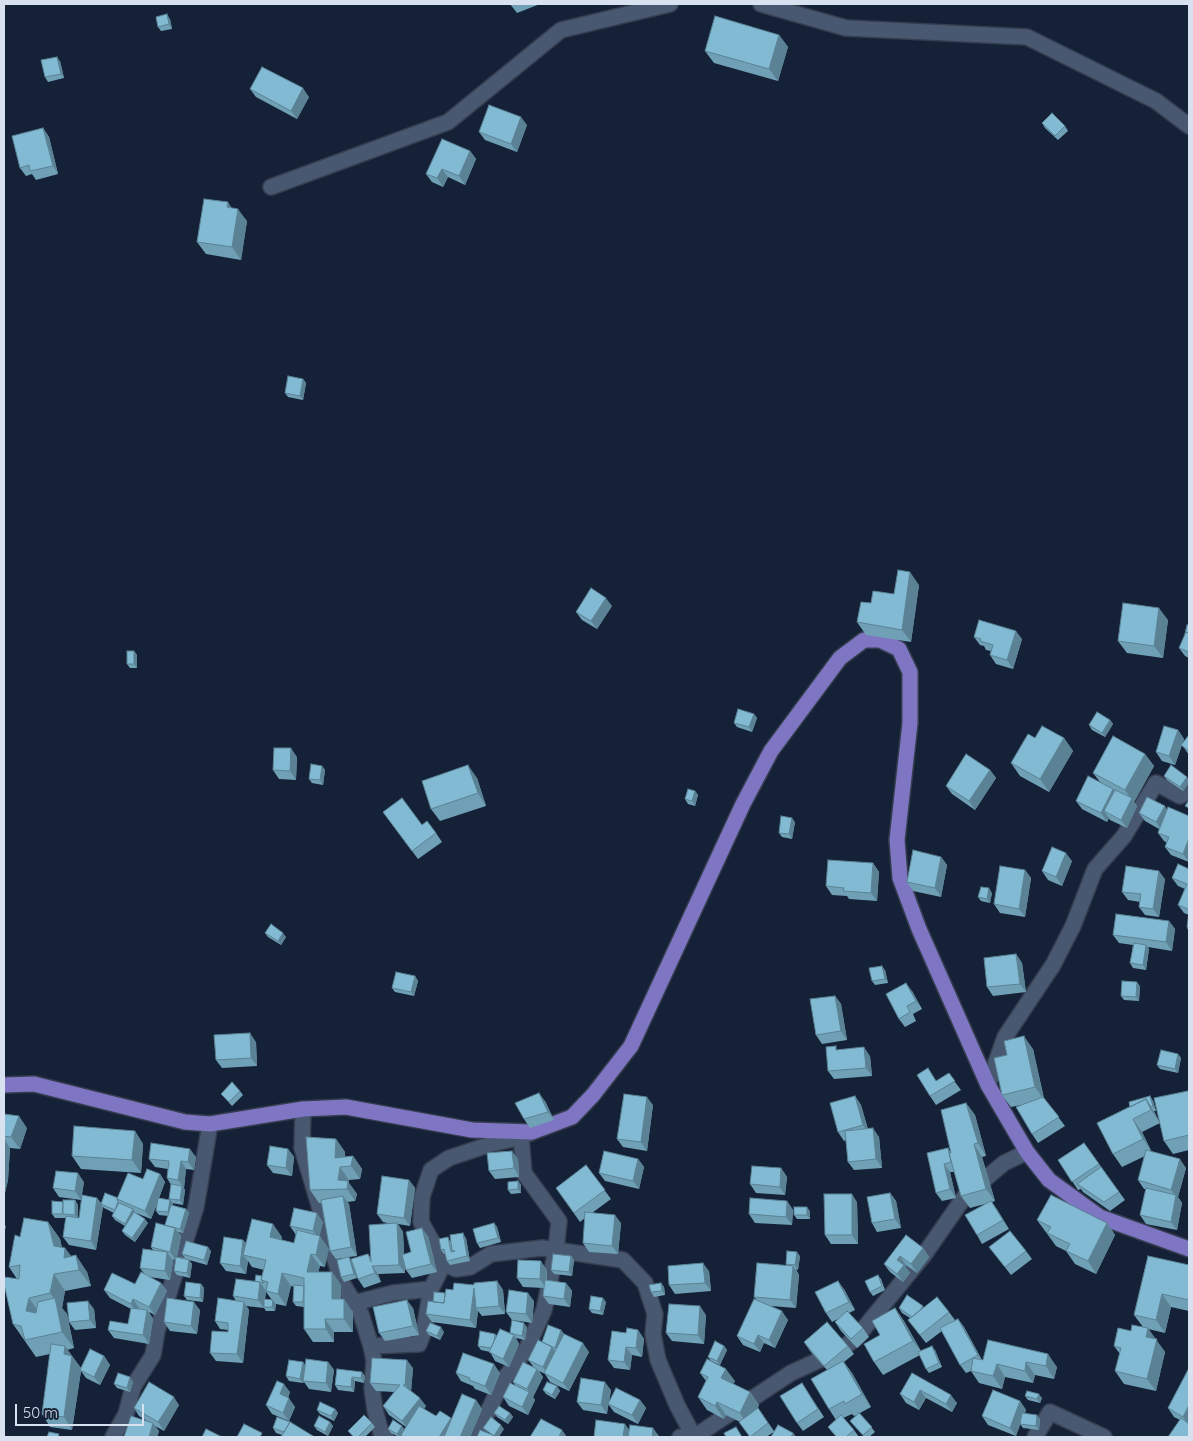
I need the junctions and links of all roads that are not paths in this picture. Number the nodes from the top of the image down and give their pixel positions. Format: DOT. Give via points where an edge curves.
graph roads {
  1 [pos="670,4"];
  2 [pos="762,4"];
  3 [pos="1189,126"];
  4 [pos="271,187"];
  5 [pos="1189,791"];
  6 [pos="4,1084"];
  7 [pos="988,1085"];
  8 [pos="303,1109"];
  9 [pos="210,1124"];
  10 [pos="526,1134"];
  11 [pos="1027,1152"];
  12 [pos="1189,1249"];
  13 [pos="556,1250"];
  14 [pos="444,1262"];
  15 [pos="432,1289"];
  16 [pos="354,1303"];
  17 [pos="371,1346"];
  18 [pos="113,1437"];
  19 [pos="386,1437"];
  20 [pos="476,1437"];
  21 [pos="680,1437"];
  22 [pos="694,1437"];
  23 [pos="1035,1437"];
  24 [pos="1104,1437"];
  1 -- 4 [label="street" via="560,30 448,122"];
  2 -- 3 [label="street" via="846,28 1027,38 1156,100"];
  5 -- 7 [label="street" via="1180,796 1156,783 1124,836 1095,869 1073,926 1053,965 1005,1037"];
  6 -- 9 [label="main road" via="34,1084 185,1122"];
  7 -- 10 [label="main road" via="900,878 897,840 910,723 910,672 899,649 880,640 864,640 840,658 771,750 631,1046 572,1117"];
  7 -- 11 [label="main road"];
  8 -- 9 [label="main road"];
  8 -- 10 [label="main road" via="346,1107 472,1130"];
  8 -- 16 [label="street" via="302,1148 342,1283"];
  9 -- 18 [label="street" via="196,1207 157,1331 153,1355 133,1387 126,1414"];
  10 -- 13 [label="street" via="524,1173 559,1221"];
  10 -- 14 [label="street" via="449,1158 431,1170 422,1196 421,1222"];
  11 -- 12 [label="main road" via="1049,1180 1100,1217"];
  11 -- 22 [label="street" via="1004,1163 965,1196 924,1255 856,1338 839,1351 791,1373"];
  13 -- 14 [label="street" via="508,1250 491,1254 470,1267 456,1268"];
  13 -- 20 [label="street" via="544,1310 527,1348 502,1382"];
  13 -- 22 [label="street" via="623,1260 645,1283 654,1314 653,1334 658,1360 676,1405"];
  14 -- 15 [label="street"];
  15 -- 16 [label="street" via="393,1293"];
  15 -- 17 [label="street" via="419,1344"];
  16 -- 17 [label="street"];
  17 -- 19 [label="street" via="375,1410 381,1433"];
  21 -- 22 [label="street"];
  23 -- 24 [label="street" via="1050,1412"];
}
